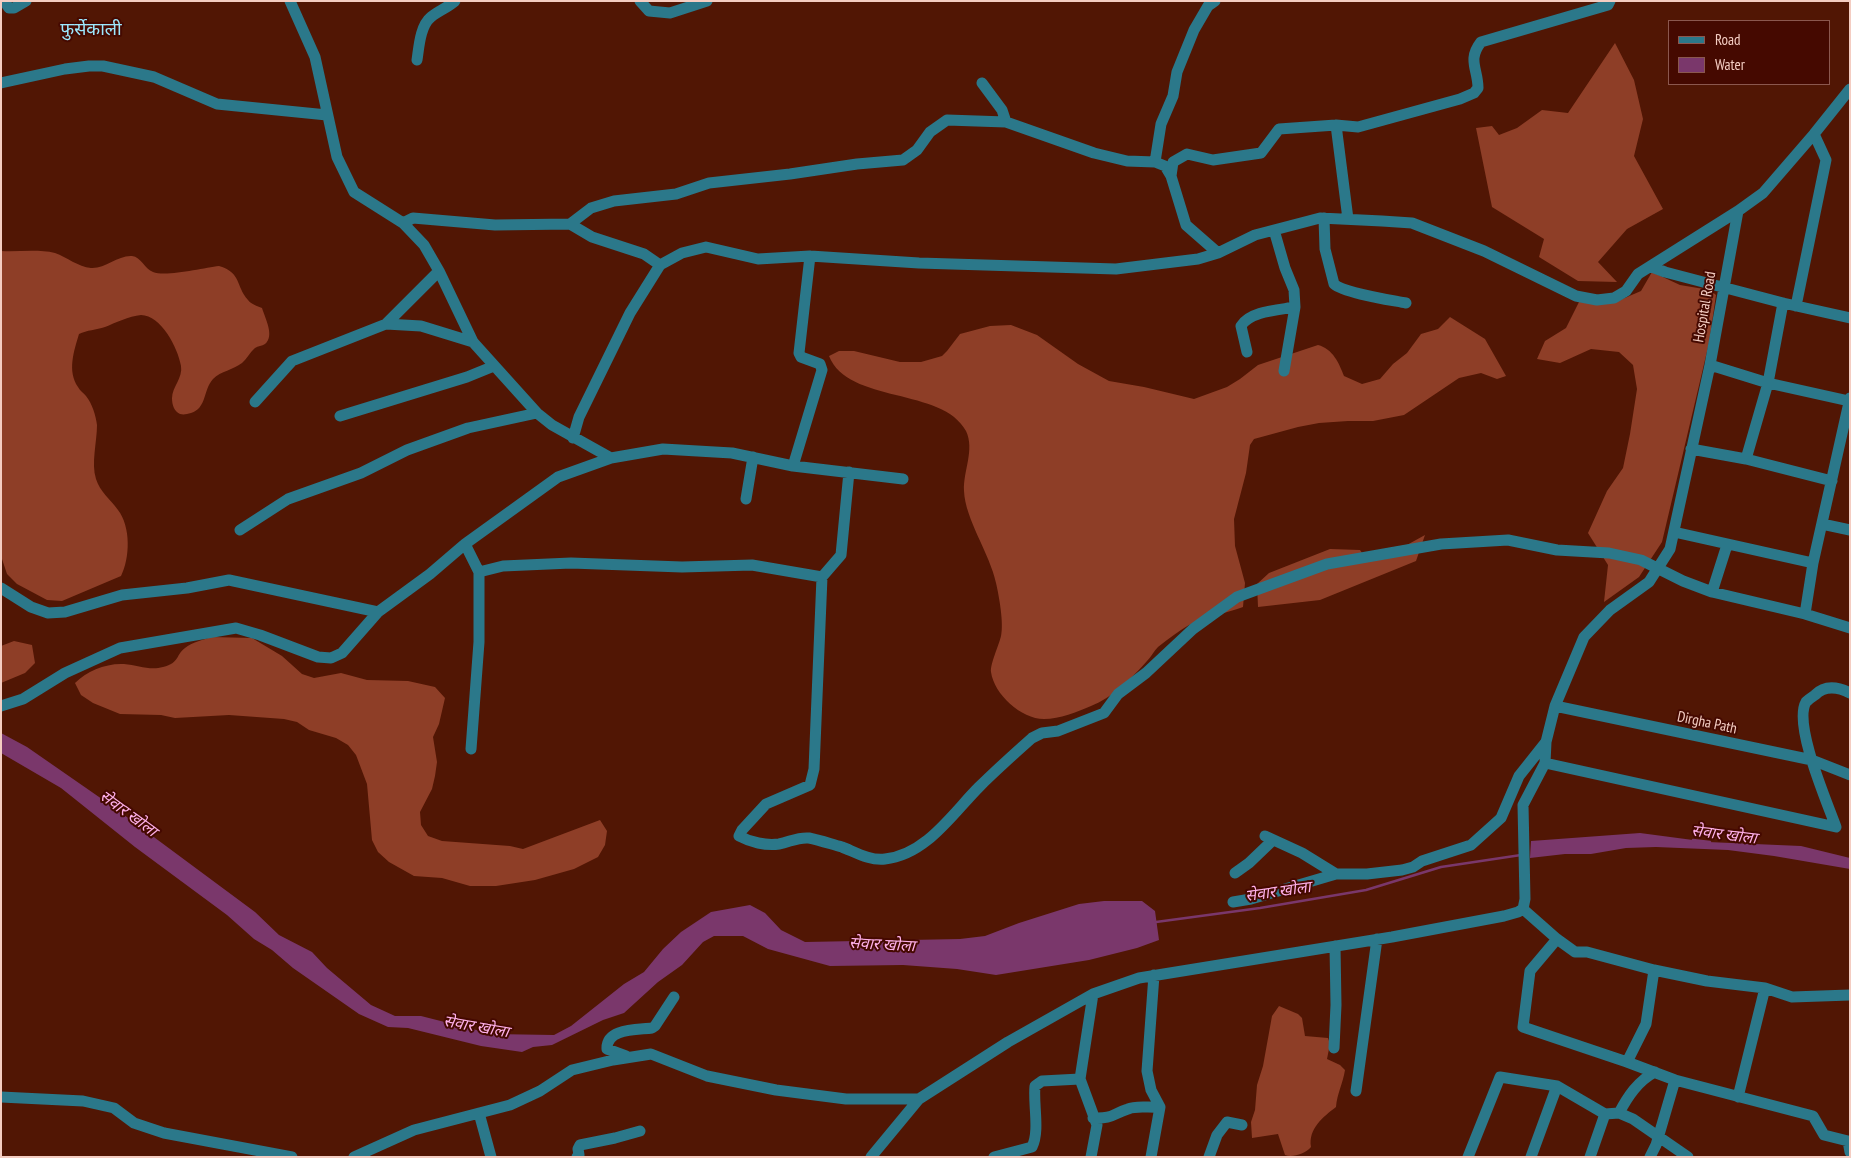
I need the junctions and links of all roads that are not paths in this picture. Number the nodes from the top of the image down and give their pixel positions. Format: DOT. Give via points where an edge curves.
graph roads {
  1 [pos="4,1"];
  2 [pos="26,1"];
  3 [pos="290,1"];
  4 [pos="454,1"];
  5 [pos="640,1"];
  6 [pos="707,1"];
  7 [pos="1215,1"];
  8 [pos="1610,1"];
  9 [pos="417,60"];
  10 [pos="1,83"];
  11 [pos="982,84"];
  12 [pos="1850,89"];
  13 [pos="1844,105"];
  14 [pos="327,115"];
  15 [pos="1006,122"];
  16 [pos="1336,125"];
  17 [pos="1814,134"];
  18 [pos="1155,162"];
  19 [pos="1171,176"];
  20 [pos="1738,211"];
  21 [pos="1324,218"];
  22 [pos="1348,219"];
  23 [pos="403,223"];
  24 [pos="570,224"];
  25 [pos="1274,230"];
  26 [pos="1218,253"];
  27 [pos="810,256"];
  28 [pos="660,265"];
  29 [pos="1652,267"];
  30 [pos="438,271"];
  31 [pos="1724,287"];
  32 [pos="1406,303"];
  33 [pos="1783,303"];
  34 [pos="1796,306"];
  35 [pos="1295,307"];
  36 [pos="1850,318"];
  37 [pos="386,324"];
  38 [pos="473,342"];
  39 [pos="1247,352"];
  40 [pos="1710,365"];
  41 [pos="494,366"];
  42 [pos="1284,371"];
  43 [pos="1768,383"];
  44 [pos="1849,400"];
  45 [pos="255,402"];
  46 [pos="537,413"];
  47 [pos="340,416"];
  48 [pos="573,438"];
  49 [pos="1691,450"];
  50 [pos="1844,452"];
  51 [pos="753,457"];
  52 [pos="611,458"];
  53 [pos="1746,459"];
  54 [pos="793,466"];
  55 [pos="849,472"];
  56 [pos="903,479"];
  57 [pos="1832,481"];
  58 [pos="746,499"];
  59 [pos="1822,524"];
  60 [pos="240,530"];
  61 [pos="1850,530"];
  62 [pos="1674,532"];
  63 [pos="465,544"];
  64 [pos="1727,545"];
  65 [pos="1813,563"];
  66 [pos="1659,568"];
  67 [pos="479,572"];
  68 [pos="822,577"];
  69 [pos="1,588"];
  70 [pos="1712,592"];
  71 [pos="378,612"];
  72 [pos="1805,614"];
  73 [pos="1850,628"];
  74 [pos="1850,693"];
  75 [pos="1,706"];
  76 [pos="1555,706"];
  77 [pos="1546,742"];
  78 [pos="471,749"];
  79 [pos="1812,760"];
  80 [pos="1545,763"];
  81 [pos="1850,775"];
  82 [pos="1235,873"];
  83 [pos="1336,874"];
  84 [pos="1233,902"];
  85 [pos="1523,909"];
  86 [pos="1377,939"];
  87 [pos="1557,939"];
  88 [pos="1335,946"];
  89 [pos="1654,970"];
  90 [pos="1154,975"];
  91 [pos="1765,988"];
  92 [pos="1093,994"];
  93 [pos="1850,995"];
  94 [pos="674,997"];
  95 [pos="1334,1048"];
  96 [pos="628,1056"];
  97 [pos="1628,1062"];
  98 [pos="1655,1072"];
  99 [pos="1080,1079"];
  100 [pos="1676,1080"];
  101 [pos="1557,1086"];
  102 [pos="1356,1091"];
  103 [pos="1738,1097"];
  104 [pos="1,1098"];
  105 [pos="920,1099"];
  106 [pos="1160,1108"];
  107 [pos="479,1113"];
  108 [pos="1619,1113"];
  109 [pos="1606,1114"];
  110 [pos="1094,1118"];
  111 [pos="1242,1125"];
  112 [pos="640,1131"];
  113 [pos="1658,1136"];
  114 [pos="1850,1155"];
  115 [pos="292,1157"];
  116 [pos="354,1157"];
  117 [pos="491,1157"];
  118 [pos="577,1157"];
  119 [pos="871,1157"];
  120 [pos="994,1157"];
  121 [pos="1091,1157"];
  122 [pos="1151,1157"];
  123 [pos="1209,1157"];
  124 [pos="1468,1157"];
  125 [pos="1531,1157"];
  126 [pos="1590,1157"];
  127 [pos="1650,1157"];
  128 [pos="1688,1157"];
  1 -- 2 [label="street" via="9,8"];
  3 -- 14 [label="street" via="314,57"];
  4 -- 9 [label="street" via="424,26"];
  5 -- 6 [label="street" via="649,11 670,13"];
  7 -- 18 [label="street" via="1208,6 1194,30 1177,72 1174,96 1161,124"];
  8 -- 16 [label="street" via="1608,5 1481,42 1472,58 1478,82 1474,93 1358,128"];
  10 -- 14 [label="street" via="57,71 103,66 154,77 217,104"];
  11 -- 15 [label="street" via="1002,110"];
  12 -- 13 [label="street"];
  13 -- 17 [label="street"];
  14 -- 23 [label="street" via="337,157 354,192"];
  15 -- 18 [label="street" via="1094,153"];
  15 -- 24 [label="street" via="947,120 930,132 917,150 903,160 709,183 676,194 614,201 591,208"];
  16 -- 19 [label="street" via="1279,129 1261,153 1213,160 1187,154 1173,162"];
  16 -- 22 [label="street"];
  17 -- 20 [label="street" via="1763,193"];
  17 -- 34 [label="street" via="1826,160"];
  18 -- 19 [label="street" via="1165,166"];
  19 -- 26 [label="street" via="1186,225"];
  20 -- 29 [label="street"];
  20 -- 31 [label="street, Hospital Road"];
  21 -- 22 [label="street"];
  21 -- 25 [label="street"];
  21 -- 32 [label="street" via="1325,249 1334,284"];
  22 -- 29 [label="street" via="1412,223 1484,251 1576,296 1598,300 1614,298 1626,291 1638,274"];
  23 -- 24 [label="street" via="413,218 495,225"];
  23 -- 30 [label="street" via="424,245"];
  24 -- 28 [label="street" via="592,237 644,254"];
  25 -- 26 [label="street" via="1255,235"];
  25 -- 35 [label="street" via="1294,290"];
  26 -- 27 [label="street" via="1198,259 1116,269"];
  27 -- 28 [label="street" via="758,259 706,248 682,253"];
  27 -- 54 [label="street" via="799,353 801,357 820,364 822,370"];
  28 -- 48 [label="street" via="630,313 579,417"];
  29 -- 31 [label="street"];
  30 -- 37 [label="street"];
  30 -- 38 [label="street"];
  31 -- 33 [label="street"];
  31 -- 40 [label="street, Hospital Road"];
  33 -- 34 [label="street"];
  33 -- 43 [label="street"];
  34 -- 36 [label="street"];
  35 -- 39 [label="street" via="1265,312 1243,322 1241,326"];
  35 -- 42 [label="street"];
  37 -- 38 [label="street" via="421,326"];
  37 -- 45 [label="street" via="292,361"];
  38 -- 41 [label="street"];
  40 -- 43 [label="street"];
  40 -- 49 [label="street, Hospital Road"];
  41 -- 46 [label="street"];
  41 -- 47 [label="street"];
  43 -- 44 [label="street"];
  43 -- 53 [label="street"];
  44 -- 50 [label="street"];
  46 -- 48 [label="street"];
  46 -- 60 [label="street" via="468,428 407,450 361,473 288,499"];
  48 -- 52 [label="street"];
  49 -- 53 [label="street"];
  49 -- 62 [label="street, Hospital Road"];
  50 -- 57 [label="street"];
  51 -- 52 [label="street" via="732,452 662,449"];
  51 -- 54 [label="street"];
  51 -- 58 [label="street"];
  52 -- 63 [label="street" via="558,477"];
  53 -- 57 [label="street"];
  54 -- 55 [label="street"];
  55 -- 56 [label="street"];
  55 -- 68 [label="street" via="841,555"];
  57 -- 59 [label="street"];
  59 -- 61 [label="street"];
  59 -- 65 [label="street"];
  62 -- 64 [label="street"];
  62 -- 66 [label="street, Hospital Road" via="1670,549"];
  63 -- 67 [label="street"];
  63 -- 71 [label="street"];
  64 -- 65 [label="street"];
  64 -- 70 [label="street"];
  65 -- 72 [label="street"];
  66 -- 68 [label="street" via="1609,553 1557,550 1508,540 1442,544 1327,564 1237,597 1193,629 1118,694 1104,713 1032,738 978,787 939,831 908,852 886,860 872,859 808,838 770,844 739,836 766,804 810,785 814,770"];
  66 -- 70 [label="street"];
  66 -- 76 [label="street, Hospital Road" via="1649,582 1610,610 1584,637"];
  67 -- 68 [label="street" via="503,566 571,563 682,567 752,565"];
  67 -- 78 [label="street" via="479,642"];
  69 -- 71 [label="street" via="31,607 48,613 65,612 122,595 229,580"];
  70 -- 72 [label="street"];
  71 -- 75 [label="street" via="342,653 331,658 318,657 236,628 120,648"];
  72 -- 73 [label="street"];
  74 -- 79 [label="street" via="1837,687 1818,692 1806,702 1802,720"];
  76 -- 77 [label="street, Hospital Road"];
  76 -- 79 [label="street, Dirgha Path"];
  77 -- 80 [label="street"];
  77 -- 83 [label="street" via="1518,776 1501,818 1471,845 1402,870"];
  79 -- 80 [label="street" via="1836,827"];
  79 -- 81 [label="street, Dirgha Path"];
  80 -- 85 [label="street" via="1523,805"];
  82 -- 83 [label="street" via="1249,863 1269,838"];
  83 -- 84 [label="street"];
  85 -- 86 [label="street" via="1504,916"];
  85 -- 87 [label="street"];
  86 -- 88 [label="street"];
  86 -- 102 [label="street"];
  87 -- 89 [label="street" via="1575,952 1587,952"];
  87 -- 97 [label="street" via="1530,971 1523,1028"];
  88 -- 90 [label="street"];
  88 -- 95 [label="street"];
  89 -- 91 [label="street" via="1707,982"];
  89 -- 97 [label="street" via="1646,1024"];
  90 -- 92 [label="street"];
  90 -- 106 [label="street" via="1147,1071 1151,1090"];
  91 -- 93 [label="street" via="1792,997"];
  91 -- 103 [label="street"];
  92 -- 99 [label="street"];
  92 -- 105 [label="street" via="1008,1042"];
  94 -- 96 [label="street" via="655,1026 626,1030 608,1042 607,1049"];
  96 -- 105 [label="street" via="651,1054 707,1076 776,1090 846,1099"];
  96 -- 107 [label="street" via="572,1070 540,1091 510,1105"];
  97 -- 98 [label="street"];
  98 -- 100 [label="street"];
  98 -- 108 [label="street" via="1637,1086"];
  99 -- 110 [label="street"];
  99 -- 120 [label="street" via="1042,1081 1035,1086 1036,1140 1032,1147"];
  100 -- 103 [label="street"];
  100 -- 113 [label="street"];
  101 -- 109 [label="street"];
  101 -- 124 [label="street" via="1500,1077"];
  101 -- 125 [label="street"];
  103 -- 114 [label="street" via="1813,1116 1824,1135 1848,1141"];
  104 -- 115 [label="street" via="83,1101 114,1108 134,1123 164,1133"];
  105 -- 119 [label="street"];
  106 -- 110 [label="street" via="1128,1108 1106,1118"];
  106 -- 122 [label="street"];
  107 -- 116 [label="street" via="414,1130"];
  107 -- 117 [label="street"];
  108 -- 109 [label="street"];
  108 -- 113 [label="street"];
  109 -- 126 [label="street"];
  110 -- 121 [label="street" via="1097,1126"];
  111 -- 123 [label="street" via="1226,1122"];
  112 -- 118 [label="street" via="580,1145"];
  113 -- 127 [label="street"];
  113 -- 128 [label="street"];
}
